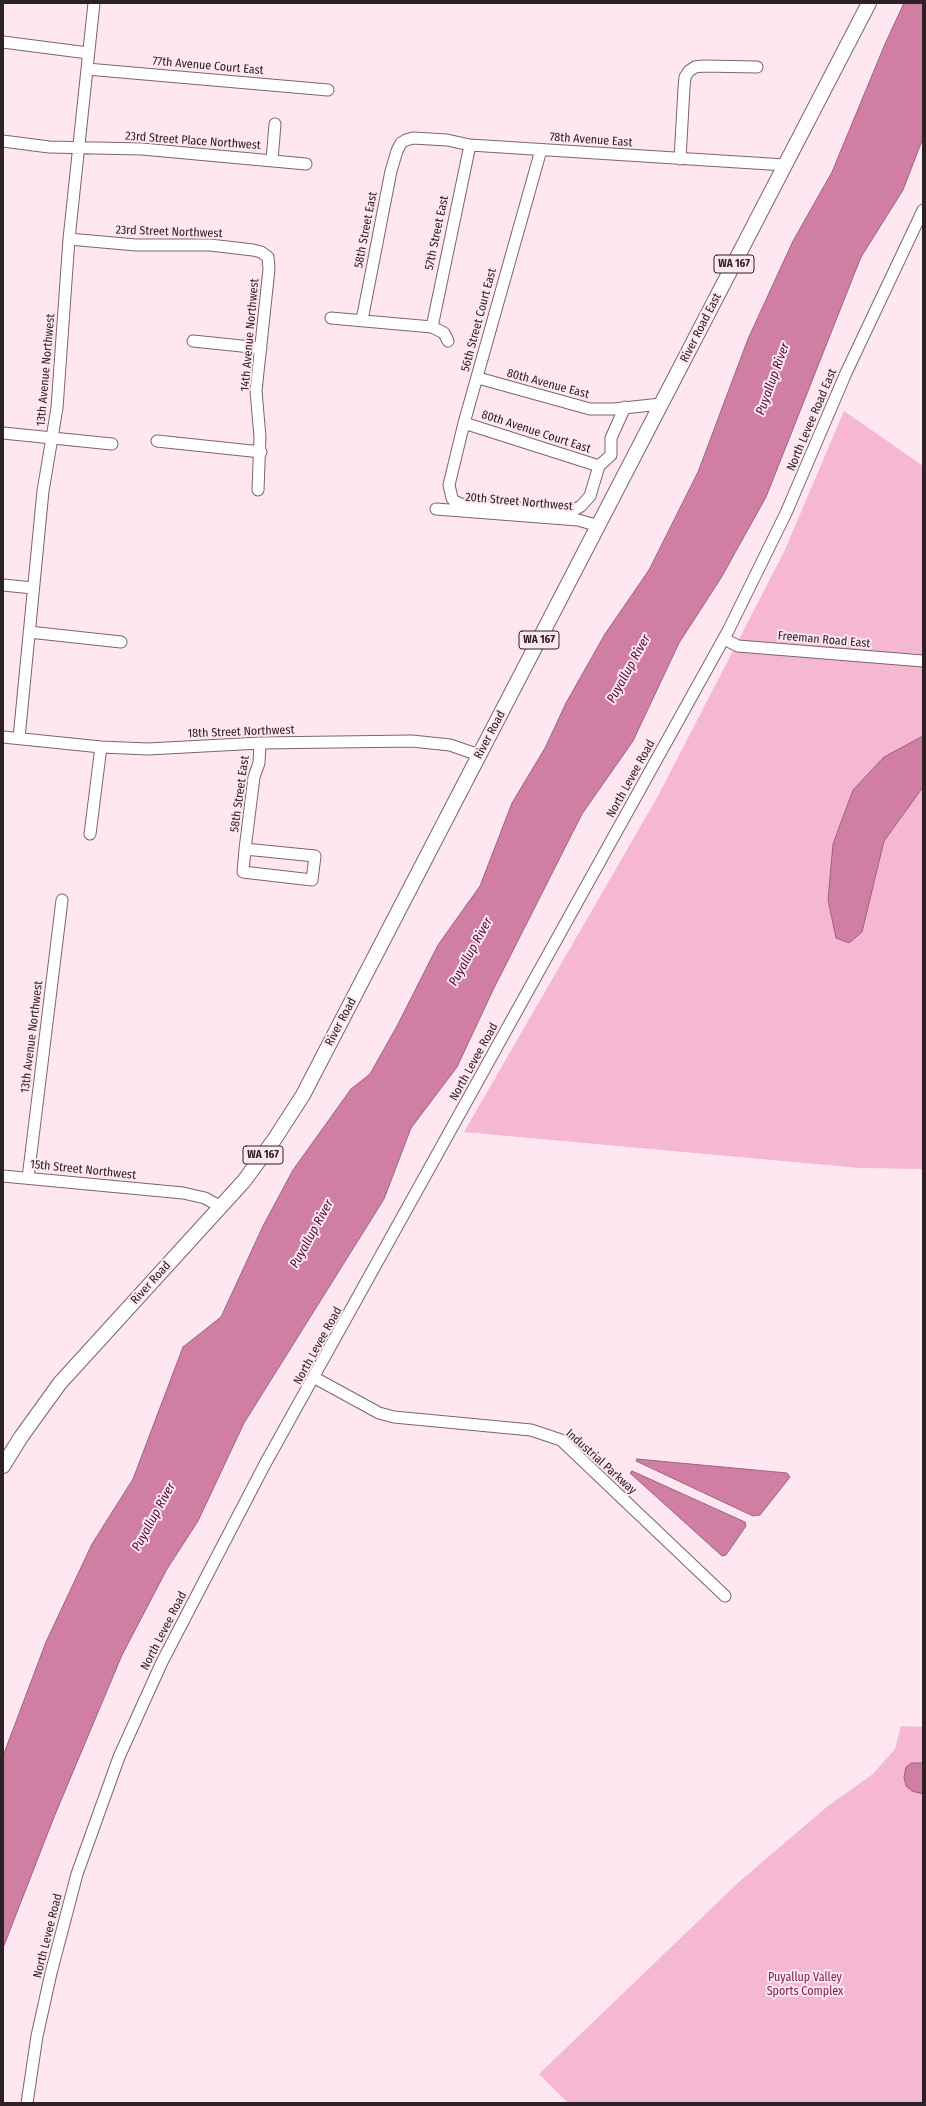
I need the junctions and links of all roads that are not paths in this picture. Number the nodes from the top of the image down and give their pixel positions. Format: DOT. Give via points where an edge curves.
graph roads {
  1 [pos="94,3"];
  2 [pos="869,3"];
  3 [pos="3,42"];
  4 [pos="88,53"];
  5 [pos="757,67"];
  6 [pos="87,69"];
  7 [pos="328,90"];
  8 [pos="275,124"];
  9 [pos="3,141"];
  10 [pos="470,145"];
  11 [pos="399,146"];
  12 [pos="78,148"];
  13 [pos="541,150"];
  14 [pos="680,159"];
  15 [pos="272,160"];
  16 [pos="306,164"];
  17 [pos="785,165"];
  18 [pos="923,210"];
  19 [pos="69,239"];
  20 [pos="266,256"];
  21 [pos="331,318"];
  22 [pos="362,320"];
  23 [pos="432,327"];
  24 [pos="448,340"];
  25 [pos="193,341"];
  26 [pos="262,348"];
  27 [pos="478,378"];
  28 [pos="661,404"];
  29 [pos="625,407"];
  30 [pos="464,423"];
  31 [pos="3,433"];
  32 [pos="53,437"];
  33 [pos="157,441"];
  34 [pos="112,444"];
  35 [pos="260,452"];
  36 [pos="600,466"];
  37 [pos="258,490"];
  38 [pos="436,509"];
  39 [pos="599,526"];
  40 [pos="3,584"];
  41 [pos="34,588"];
  42 [pos="29,632"];
  43 [pos="724,639"];
  44 [pos="121,642"];
  45 [pos="923,661"];
  46 [pos="3,737"];
  47 [pos="19,738"];
  48 [pos="260,743"];
  49 [pos="100,747"];
  50 [pos="479,755"];
  51 [pos="90,834"];
  52 [pos="245,849"];
  53 [pos="62,900"];
  54 [pos="3,1176"];
  55 [pos="28,1178"];
  56 [pos="221,1207"];
  57 [pos="315,1378"];
  58 [pos="3,1466"];
  59 [pos="725,1596"];
  60 [pos="27,2103"];
  1 -- 4 [label="street, 13th Avenue Northwest"];
  2 -- 17 [label="main road, River Road East / WA 167"];
  3 -- 4 [label="street"];
  4 -- 6 [label="street, 13th Avenue Northwest"];
  5 -- 14 [label="street" via="703,66 692,69 685,77"];
  6 -- 7 [label="street, 77th Avenue Court East"];
  6 -- 12 [label="street, 13th Avenue Northwest"];
  8 -- 15 [label="street"];
  9 -- 12 [label="street"];
  10 -- 11 [label="street, 78th Avenue East" via="447,140 414,138"];
  10 -- 13 [label="street, 78th Avenue East"];
  10 -- 23 [label="street, 57th Street East"];
  11 -- 22 [label="street, 58th Street East" via="391,171"];
  12 -- 15 [label="street, 23rd Street Place Northwest" via="142,149"];
  12 -- 19 [label="street, 13th Avenue Northwest"];
  13 -- 14 [label="street, 78th Avenue East"];
  13 -- 27 [label="street, 56th Street Court East" via="480,362"];
  14 -- 17 [label="street, 78th Avenue East"];
  15 -- 16 [label="street, 23rd Street Place Northwest"];
  17 -- 28 [label="main road, River Road East / WA 167"];
  18 -- 43 [label="street, North Levee Road East" via="846,373 786,513"];
  19 -- 20 [label="street, 23rd Street Northwest" via="136,245 210,245 253,250"];
  19 -- 32 [label="street, 13th Avenue Northwest" via="60,376"];
  20 -- 26 [label="street, 14th Avenue Northwest" via="269,260 269,269"];
  21 -- 22 [label="street"];
  22 -- 23 [label="street"];
  23 -- 24 [label="street" via="444,333"];
  25 -- 26 [label="street"];
  26 -- 35 [label="street, 14th Avenue Northwest" via="256,392"];
  27 -- 29 [label="street, 80th Avenue East" via="590,409"];
  27 -- 30 [label="street, 56th Street Court East"];
  28 -- 29 [label="street, 80th Avenue East"];
  28 -- 39 [label="main road, River Road East / WA 167"];
  29 -- 36 [label="street" via="611,438 611,455"];
  30 -- 36 [label="street, 80th Avenue Court East"];
  30 -- 36 [label="street, 56th Street Court East" via="449,485 452,498 461,504 574,510 590,496"];
  31 -- 32 [label="street"];
  32 -- 34 [label="street"];
  32 -- 41 [label="street, 13th Avenue Northwest" via="45,480"];
  33 -- 35 [label="street"];
  35 -- 37 [label="street, 14th Avenue Northwest"];
  38 -- 39 [label="street, 20th Street Northwest" via="578,520"];
  39 -- 50 [label="main road, River Road / WA 167"];
  40 -- 41 [label="street"];
  41 -- 42 [label="street, 13th Avenue Northwest"];
  42 -- 44 [label="street"];
  42 -- 47 [label="street, 13th Avenue Northwest"];
  43 -- 45 [label="street, Freeman Road East" via="738,646"];
  43 -- 57 [label="street, North Levee Road" via="425,1175"];
  46 -- 47 [label="street, 18th Street Northwest"];
  47 -- 49 [label="street, 18th Street Northwest"];
  48 -- 49 [label="street, 18th Street Northwest" via="185,748"];
  48 -- 50 [label="street, 18th Street Northwest" via="412,741 450,745"];
  48 -- 52 [label="street, 58th Street East"];
  49 -- 51 [label="street"];
  50 -- 56 [label="main road, River Road / WA 167" via="303,1095 260,1159"];
  52 -- 52 [label="street, 58th Street East" via="315,856 312,880 243,872"];
  53 -- 55 [label="street, 13th Avenue Northwest"];
  54 -- 55 [label="street, 15th Street Northwest"];
  55 -- 56 [label="street, 15th Street Northwest" via="196,1196"];
  56 -- 58 [label="main road, River Road / WA 167" via="60,1382"];
  57 -- 59 [label="street, Industrial Parkway" via="379,1413 394,1417 531,1430 561,1440"];
  57 -- 60 [label="street, North Levee Road" via="265,1464 173,1639 119,1757 97,1814 71,1896 37,2036"];
}
